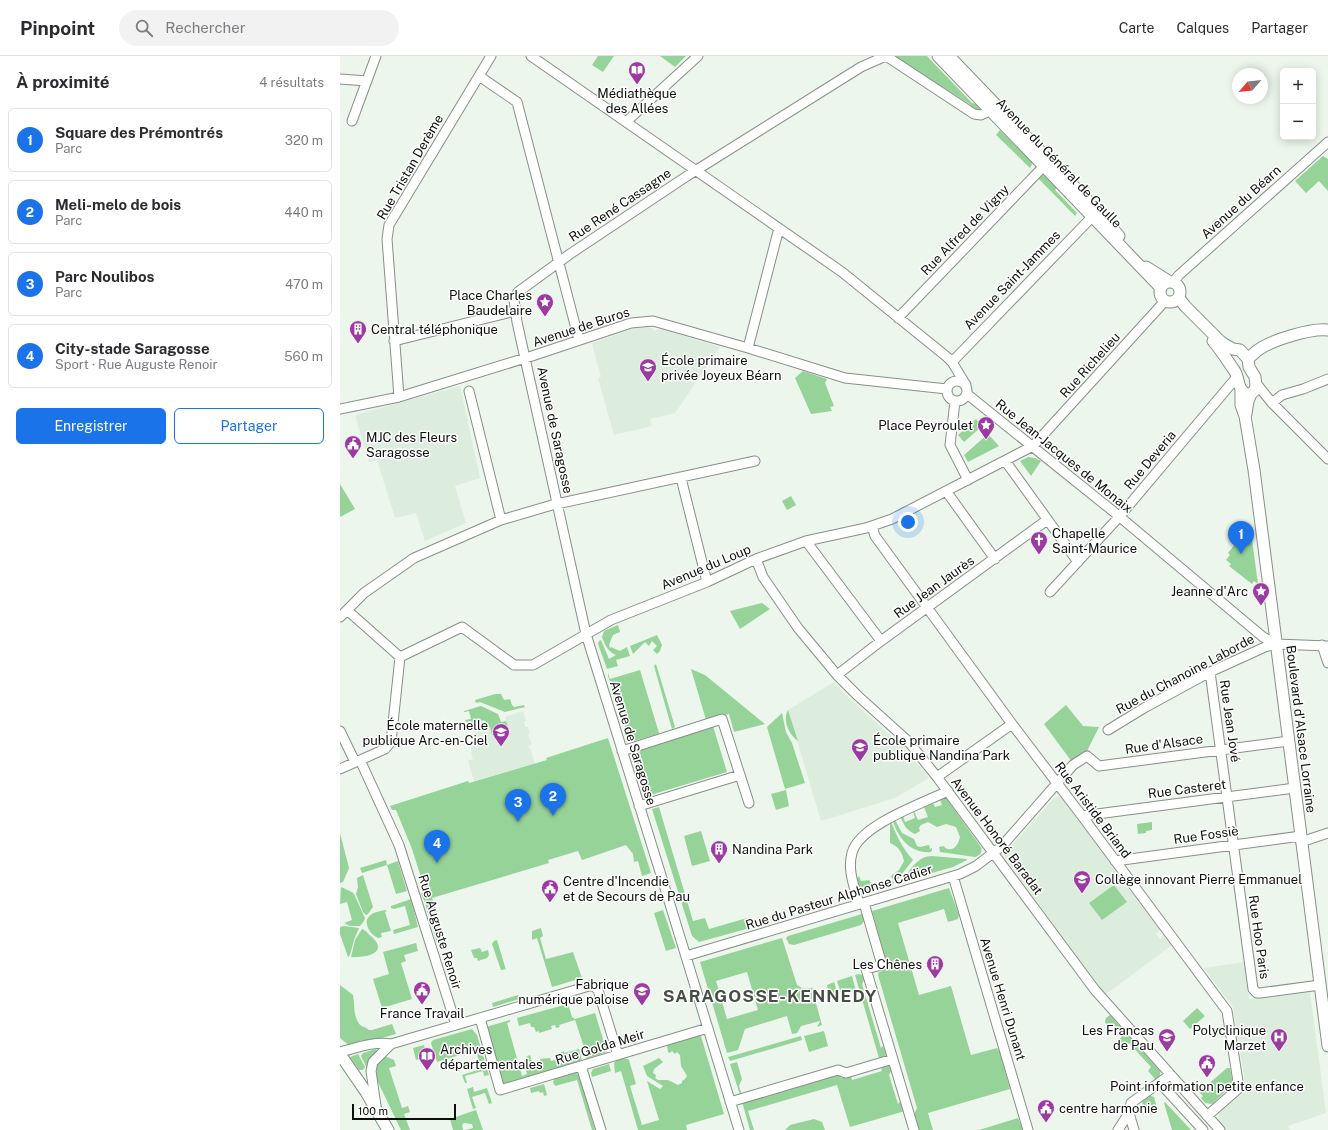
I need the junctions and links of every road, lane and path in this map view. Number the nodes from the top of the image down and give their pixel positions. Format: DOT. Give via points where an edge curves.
graph roads {
  1 [pos="376,56"];
  2 [pos="491,56"];
  3 [pos="531,56"];
  4 [pos="698,56"];
  5 [pos="938,56"];
  6 [pos="949,56"];
  7 [pos="880,57"];
  8 [pos="479,76"];
  9 [pos="340,79"];
  10 [pos="367,81"];
  11 [pos="990,111"];
  12 [pos="352,121"];
  13 [pos="626,122"];
  14 [pos="1326,146"];
  15 [pos="1047,165"];
  16 [pos="696,170"];
  17 [pos="1092,217"];
  18 [pos="779,228"];
  19 [pos="559,262"];
  20 [pos="1168,284"];
  21 [pos="1172,301"];
  22 [pos="515,311"];
  23 [pos="898,318"];
  24 [pos="1328,330"];
  25 [pos="579,340"];
  26 [pos="394,341"];
  27 [pos="748,348"];
  28 [pos="1236,349"];
  29 [pos="1259,349"];
  30 [pos="525,358"];
  31 [pos="1227,359"];
  32 [pos="1248,359"];
  33 [pos="952,362"];
  34 [pos="1236,378"];
  35 [pos="1328,379"];
  36 [pos="1256,383"];
  37 [pos="949,386"];
  38 [pos="966,390"];
  39 [pos="469,391"];
  40 [pos="1246,392"];
  41 [pos="399,397"];
  42 [pos="955,401"];
  43 [pos="1272,403"];
  44 [pos="340,409"];
  45 [pos="1033,446"];
  46 [pos="1328,459"];
  47 [pos="755,461"];
  48 [pos="1006,462"];
  49 [pos="681,478"];
  50 [pos="968,480"];
  51 [pos="946,491"];
  52 [pos="557,504"];
  53 [pos="1119,517"];
  54 [pos="501,520"];
  55 [pos="1047,520"];
  56 [pos="872,526"];
  57 [pos="806,541"];
  58 [pos="995,558"];
  59 [pos="756,559"];
  60 [pos="1078,562"];
  61 [pos="707,582"];
  62 [pos="1050,592"];
  63 [pos="927,608"];
  64 [pos="343,613"];
  65 [pos="586,634"];
  66 [pos="880,641"];
  67 [pos="1276,644"];
  68 [pos="1325,645"];
  69 [pos="400,657"];
  70 [pos="1328,663"];
  71 [pos="1210,672"];
  72 [pos="837,675"];
  73 [pos="1012,724"];
  74 [pos="340,730"];
  75 [pos="1108,730"];
  76 [pos="1289,741"];
  77 [pos="1221,750"];
  78 [pos="622,751"];
  79 [pos="358,761"];
  80 [pos="340,769"];
  81 [pos="740,775"];
  82 [pos="937,777"];
  83 [pos="1057,784"];
  84 [pos="1295,788"];
  85 [pos="948,792"];
  86 [pos="1227,797"];
  87 [pos="749,803"];
  88 [pos="639,806"];
  89 [pos="1082,816"];
  90 [pos="1328,833"];
  91 [pos="1301,839"];
  92 [pos="1234,844"];
  93 [pos="994,853"];
  94 [pos="1115,861"];
  95 [pos="953,876"];
  96 [pos="861,904"];
  97 [pos="686,956"];
  98 [pos="1320,985"];
  99 [pos="480,1018"];
  100 [pos="456,1025"];
  101 [pos="708,1028"];
  102 [pos="391,1044"];
  103 [pos="1328,1046"];
  104 [pos="340,1053"];
  105 [pos="618,1055"];
  106 [pos="893,1059"];
  107 [pos="581,1066"];
  108 [pos="371,1071"];
  109 [pos="354,1075"];
  110 [pos="1170,1075"];
  111 [pos="1160,1082"];
  112 [pos="730,1102"];
  113 [pos="376,1110"];
  114 [pos="1129,1113"];
  115 [pos="1207,1116"];
  116 [pos="388,1130"];
  117 [pos="601,1130"];
  118 [pos="739,1130"];
  119 [pos="914,1130"];
  120 [pos="1028,1130"];
  121 [pos="1118,1130"];
  122 [pos="1134,1130"];
  123 [pos="1203,1130"];
  124 [pos="1220,1130"];
  1 -- 10 [label="street"];
  2 -- 8 [label="street, Rue Tristan Derème"];
  3 -- 13 [label="street"];
  4 -- 13 [label="street"];
  5 -- 11 [label="main road, Avenue du Général de Gaulle"];
  6 -- 15 [label="main road, Avenue du Général de Gaulle"];
  7 -- 11 [label="street" via="974,114 981,115"];
  7 -- 16 [label="street, Rue René Cassagne"];
  8 -- 19 [label="street" via="517,102"];
  8 -- 26 [label="street, Rue Tristan Derème" via="389,225 387,239"];
  9 -- 10 [label="street"];
  10 -- 12 [label="street"];
  11 -- 15 [label="main road, Avenue du Général de Gaulle"];
  13 -- 16 [label="street"];
  14 -- 20 [label="street, Avenue du Béarn"];
  15 -- 17 [label="main road, Avenue du Général de Gaulle"];
  15 -- 20 [label="main road, Avenue du Général de Gaulle" via="1105,219 1144,265"];
  15 -- 23 [label="street, Rue Alfred de Vigny"];
  16 -- 18 [label="street"];
  16 -- 19 [label="street, Rue René Cassagne"];
  17 -- 20 [label="main road, Avenue du Général de Gaulle"];
  17 -- 33 [label="street, Avenue Saint-Jammes"];
  18 -- 23 [label="street" via="842,272"];
  18 -- 27 [label="street"];
  19 -- 22 [label="street, Rue René Cassagne" via="518,292 514,300"];
  19 -- 25 [label="street"];
  20 -- 21 [label="main road, Avenue du Général de Gaulle" via="1161,297"];
  20 -- 21 [label="main road, Avenue du Général de Gaulle" via="1179,286 1180,289"];
  21 -- 28 [label="main road, Avenue du Général de Gaulle" via="1185,306 1219,340"];
  21 -- 31 [label="main road" via="1190,316"];
  21 -- 45 [label="street, Rue Richelieu"];
  22 -- 26 [label="street"];
  22 -- 30 [label="street"];
  23 -- 33 [label="street"];
  24 -- 29 [label="main road" via="1290,336"];
  25 -- 27 [label="street, Avenue de Buros" via="631,323 653,321"];
  25 -- 30 [label="street, Avenue de Buros"];
  26 -- 41 [label="street, Rue Tristan Derème"];
  27 -- 37 [label="street, Avenue de Buros" via="845,378"];
  28 -- 29 [label="main road"];
  28 -- 31 [label="main road" via="1228,352"];
  28 -- 32 [label="main road, Avenue du Général de Gaulle"];
  29 -- 32 [label="main road"];
  30 -- 41 [label="street, Avenue de Buros"];
  30 -- 52 [label="street, Avenue de Saragosse"];
  31 -- 34 [label="main road" via="1236,373"];
  32 -- 36 [label="main road, Avenue du Général de Gaulle"];
  33 -- 37 [label="street"];
  33 -- 38 [label="street"];
  34 -- 40 [label="main road"];
  34 -- 53 [label="street, Rue Deveria"];
  35 -- 43 [label="street" via="1282,395"];
  36 -- 40 [label="main road" via="1255,390"];
  36 -- 43 [label="street, Avenue du Général de Gaulle"];
  37 -- 38 [label="street" via="957,381"];
  37 -- 42 [label="street" via="948,396"];
  38 -- 42 [label="street" via="961,401"];
  38 -- 45 [label="street, Rue Jean-Jacques de Monaix"];
  39 -- 54 [label="street"];
  40 -- 43 [label="street, Avenue du Général de Gaulle"];
  40 -- 67 [label="main road, Boulevard d'Alsace Lorraine" via="1248,401 1245,416"];
  41 -- 44 [label="street, Avenue de Buros"];
  42 -- 50 [label="street" via="950,445"];
  43 -- 46 [label="street, Avenue du Général de Gaulle"];
  45 -- 48 [label="street, Avenue du Loup"];
  45 -- 53 [label="street, Rue Jean-Jacques de Monaix"];
  47 -- 49 [label="street"];
  48 -- 50 [label="street, Avenue du Loup"];
  48 -- 55 [label="street"];
  49 -- 52 [label="street"];
  49 -- 61 [label="street"];
  50 -- 51 [label="street, Avenue du Loup"];
  51 -- 56 [label="street, Avenue du Loup" via="892,519"];
  51 -- 58 [label="street"];
  52 -- 54 [label="street"];
  52 -- 65 [label="street, Avenue de Saragosse"];
  53 -- 60 [label="street, Rue Deveria"];
  53 -- 67 [label="street, Rue Jean-Jacques de Monaix" via="1263,637"];
  54 -- 64 [label="street" via="414,558 364,593"];
  55 -- 58 [label="street, Rue Jean Jaurès"];
  55 -- 60 [label="street"];
  56 -- 57 [label="street, Avenue du Loup"];
  56 -- 63 [label="street, Rue Aristide Briand" via="875,536"];
  57 -- 59 [label="street, Avenue du Loup"];
  57 -- 66 [label="street"];
  58 -- 63 [label="street, Rue Jean Jaurès"];
  59 -- 61 [label="street, Avenue du Loup"];
  59 -- 72 [label="street, Avenue Honoré Baradat" via="763,577 789,616"];
  60 -- 62 [label="street, Rue Deveria"];
  61 -- 65 [label="street, Avenue du Loup" via="611,620"];
  63 -- 66 [label="street, Rue Jean Jaurès"];
  63 -- 73 [label="street, Rue Aristide Briand"];
  64 -- 69 [label="street"];
  65 -- 69 [label="street, Avenue du Loup" via="533,665 514,665 462,626"];
  65 -- 78 [label="street, Avenue de Saragosse"];
  66 -- 72 [label="street, Rue Jean Jaurès"];
  67 -- 68 [label="street"];
  67 -- 71 [label="street, Rue du Chanoine Laborde" via="1265,646"];
  67 -- 76 [label="main road, Boulevard d'Alsace Lorraine"];
  68 -- 70 [label="street"];
  69 -- 79 [label="street" via="391,742 385,749"];
  71 -- 75 [label="street, Rue du Chanoine Laborde"];
  71 -- 77 [label="street, Rue Jean Jové"];
  72 -- 82 [label="street, Avenue Honoré Baradat" via="908,742"];
  73 -- 82 [label="street"];
  73 -- 83 [label="street, Rue Aristide Briand"];
  74 -- 79 [label="street, Rue Auguste Renoir"];
  76 -- 77 [label="street, Rue d'Alsace"];
  76 -- 84 [label="main road, Boulevard d'Alsace Lorraine"];
  77 -- 83 [label="street, Rue d'Alsace" via="1099,766 1087,756 1073,765"];
  77 -- 86 [label="street, Rue Jean Jové"];
  78 -- 81 [label="street" via="722,719"];
  78 -- 88 [label="street, Avenue de Saragosse"];
  79 -- 80 [label="street"];
  79 -- 100 [label="street, Rue Auguste Renoir" via="399,845"];
  81 -- 87 [label="street"];
  81 -- 88 [label="street"];
  82 -- 85 [label="street, Avenue Honoré Baradat"];
  83 -- 89 [label="street, Rue Aristide Briand"];
  83 -- 93 [label="street"];
  84 -- 86 [label="street, Rue Casteret"];
  84 -- 91 [label="main road, Boulevard d'Alsace Lorraine"];
  85 -- 93 [label="street, Avenue Honoré Baradat"];
  85 -- 96 [label="street" via="889,818 861,838 852,852 850,874"];
  86 -- 89 [label="street, Rue Casteret"];
  86 -- 92 [label="street, Rue Jean Jové"];
  88 -- 97 [label="street, Avenue de Saragosse"];
  89 -- 94 [label="street, Rue Aristide Briand"];
  90 -- 91 [label="street, Rue Fossiè"];
  91 -- 92 [label="street, Rue Fossiè"];
  91 -- 98 [label="main road, Boulevard d'Alsace Lorraine"];
  92 -- 94 [label="street, Rue Fossiè"];
  92 -- 98 [label="street, Rue Hoo Paris" via="1253,989 1260,994"];
  93 -- 95 [label="street, Rue du Pasteur Alphonse Cadier" via="976,866"];
  93 -- 110 [label="street, Avenue Honoré Baradat" via="1095,990"];
  94 -- 115 [label="street, Rue Aristide Briand" via="1227,1011 1239,1088"];
  95 -- 96 [label="street, Rue du Pasteur Alphonse Cadier"];
  95 -- 120 [label="street, Avenue Henri Dunant"];
  96 -- 97 [label="street, Rue du Pasteur Alphonse Cadier"];
  96 -- 106 [label="street" via="882,965 866,970"];
  97 -- 101 [label="street, Avenue de Saragosse"];
  98 -- 103 [label="main road, Boulevard d'Alsace Lorraine"];
  99 -- 100 [label="street"];
  99 -- 105 [label="street" via="589,986 596,987"];
  99 -- 107 [label="street, Rue Golda Meir" via="500,1090"];
  100 -- 102 [label="street"];
  101 -- 105 [label="street, Rue Golda Meir"];
  101 -- 112 [label="street, Avenue de Saragosse"];
  102 -- 104 [label="street" via="372,1044"];
  102 -- 108 [label="street" via="373,1062"];
  104 -- 109 [label="main road"];
  105 -- 107 [label="street, Rue Golda Meir"];
  106 -- 112 [label="street" via="846,1073 838,1070"];
  106 -- 119 [label="street"];
  107 -- 117 [label="street"];
  108 -- 109 [label="street" via="364,1077"];
  108 -- 113 [label="street"];
  109 -- 113 [label="main road"];
  110 -- 111 [label="street"];
  110 -- 115 [label="street, Avenue Honoré Baradat"];
  111 -- 114 [label="street" via="1131,1103"];
  111 -- 123 [label="street"];
  112 -- 118 [label="street, Avenue de Saragosse"];
  113 -- 116 [label="main road"];
  114 -- 121 [label="street"];
  114 -- 122 [label="street"];
  115 -- 124 [label="street, Avenue Honoré Baradat"];
}
